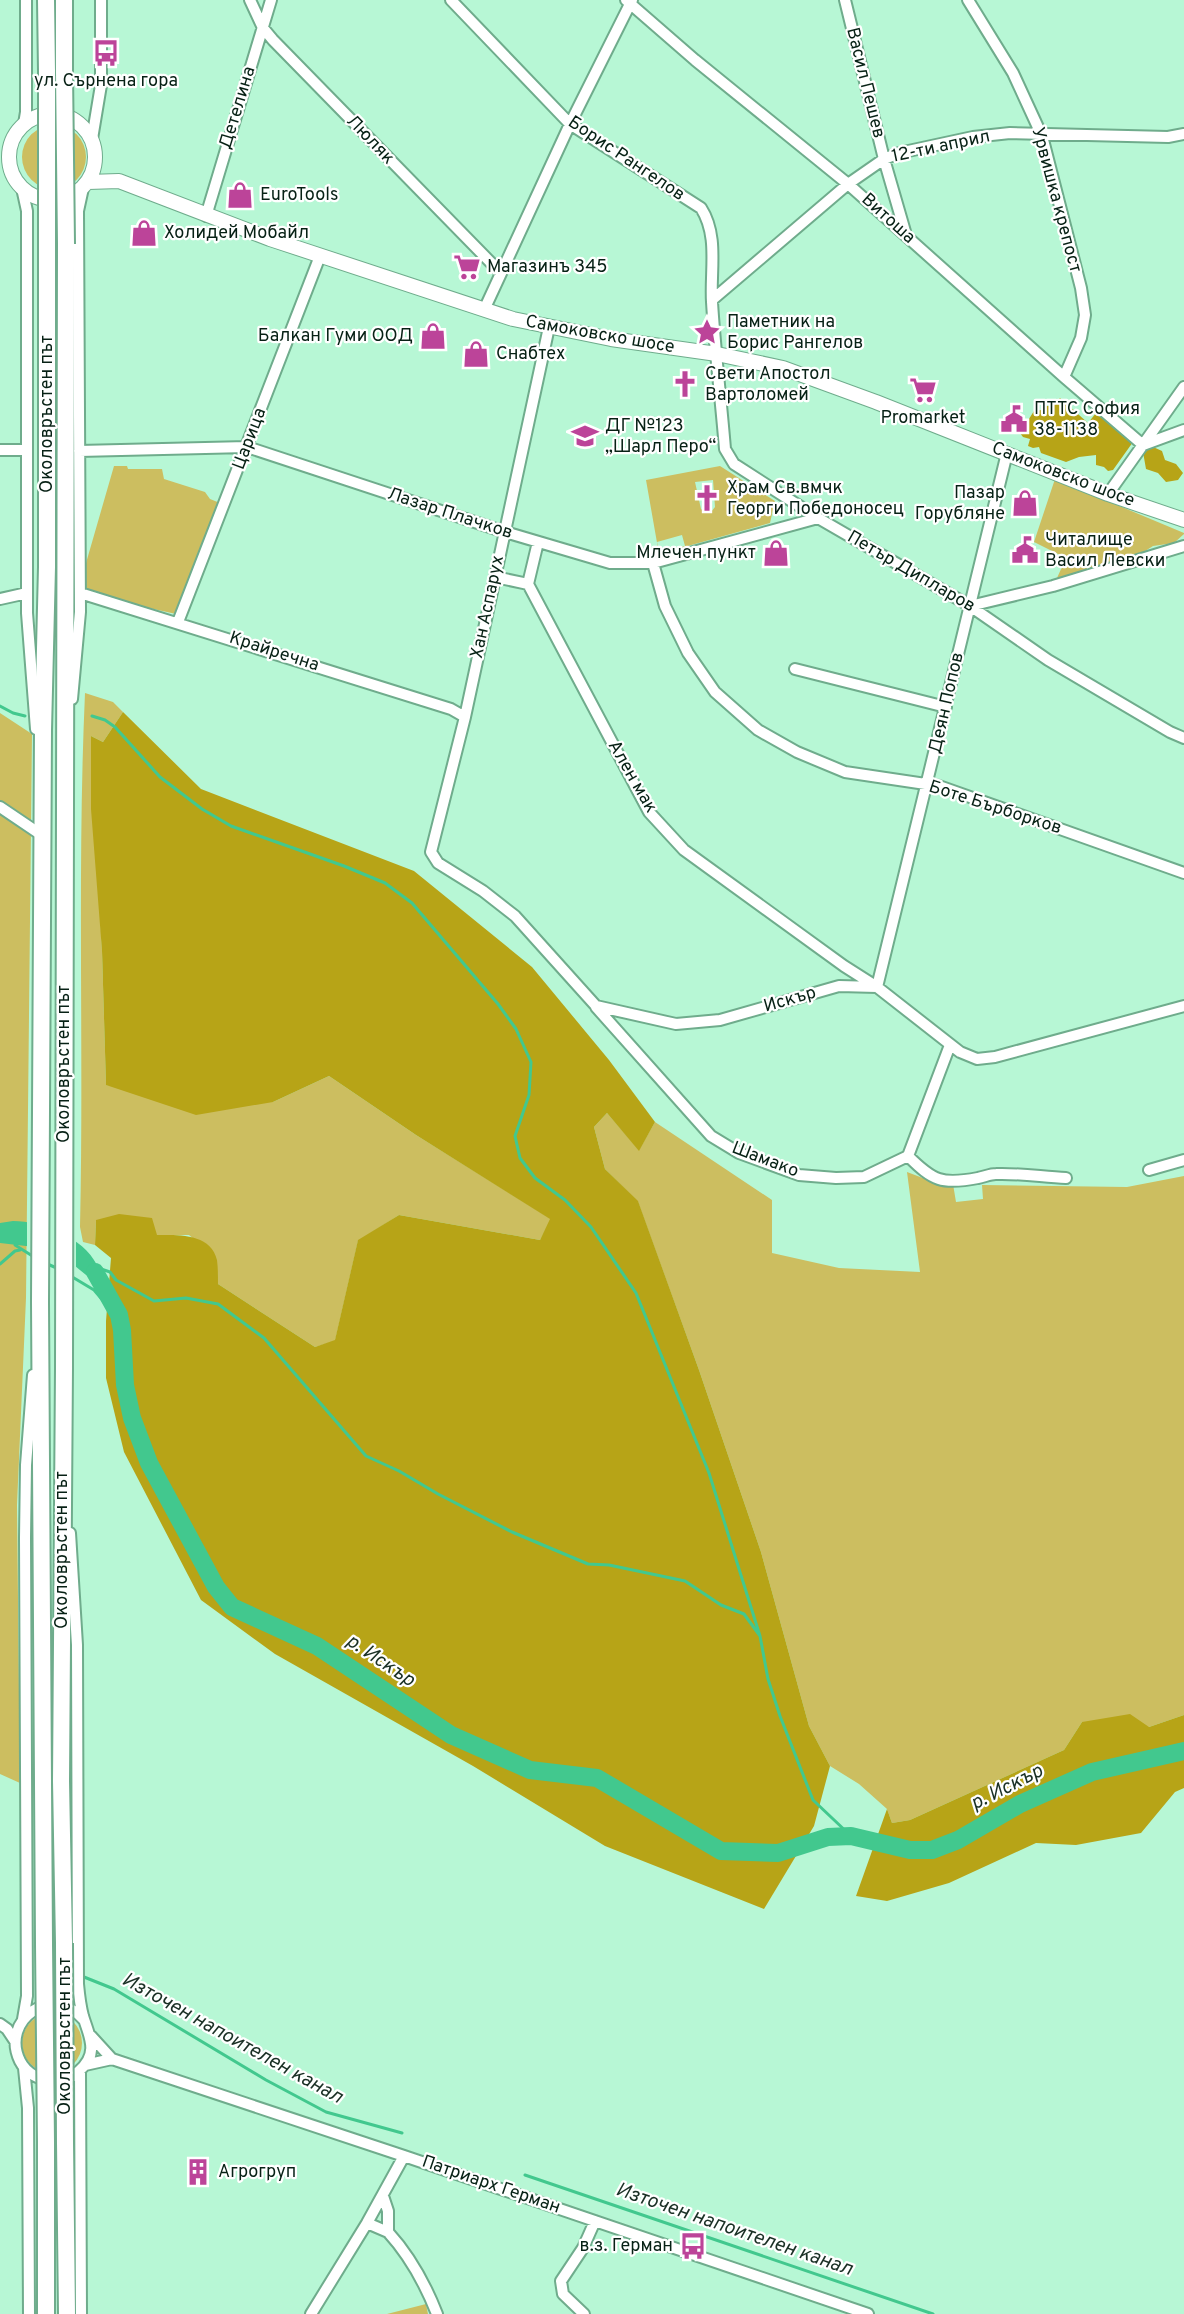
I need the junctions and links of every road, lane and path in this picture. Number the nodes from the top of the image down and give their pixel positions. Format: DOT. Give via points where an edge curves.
graph roads {
  1 [pos="26,0"];
  2 [pos="46,0"];
  3 [pos="64,0"];
  4 [pos="101,0"];
  5 [pos="250,0"];
  6 [pos="271,0"];
  7 [pos="451,0"];
  8 [pos="845,0"];
  9 [pos="968,0"];
  10 [pos="629,1"];
  11 [pos="263,28"];
  12 [pos="570,124"];
  13 [pos="19,129"];
  14 [pos="1184,134"];
  15 [pos="1042,136"];
  16 [pos="0,139"];
  17 [pos="92,139"];
  18 [pos="0,151"];
  19 [pos="96,156"];
  20 [pos="884,159"];
  21 [pos="9,164"];
  22 [pos="119,181"];
  23 [pos="848,184"];
  24 [pos="85,185"];
  25 [pos="22,188"];
  26 [pos="206,216"];
  27 [pos="906,235"];
  28 [pos="320,256"];
  29 [pos="500,272"];
  30 [pos="712,300"];
  31 [pos="484,310"];
  32 [pos="549,327"];
  33 [pos="717,354"];
  34 [pos="1064,377"];
  35 [pos="1184,387"];
  36 [pos="1184,430"];
  37 [pos="1143,445"];
  38 [pos="246,447"];
  39 [pos="0,450"];
  40 [pos="27,450"];
  41 [pos="79,451"];
  42 [pos="1007,453"];
  43 [pos="1108,494"];
  44 [pos="818,518"];
  45 [pos="1184,520"];
  46 [pos="505,532"];
  47 [pos="538,542"];
  48 [pos="1184,546"];
  49 [pos="653,563"];
  50 [pos="495,577"];
  51 [pos="528,584"];
  52 [pos="27,593"];
  53 [pos="80,593"];
  54 [pos="0,598"];
  55 [pos="970,606"];
  56 [pos="178,622"];
  57 [pos="795,669"];
  58 [pos="946,707"];
  59 [pos="465,717"];
  60 [pos="1184,738"];
  61 [pos="928,785"];
  62 [pos="64,786"];
  63 [pos="0,807"];
  64 [pos="43,831"];
  65 [pos="1184,873"];
  66 [pos="877,987"];
  67 [pos="596,1006"];
  68 [pos="1184,1006"];
  69 [pos="950,1045"];
  70 [pos="908,1156"];
  71 [pos="1184,1160"];
  72 [pos="1149,1170"];
  73 [pos="1066,1178"];
  74 [pos="39,1302"];
  75 [pos="64,1368"];
  76 [pos="22,2020"];
  77 [pos="84,2020"];
  78 [pos="1,2024"];
  79 [pos="91,2036"];
  80 [pos="15,2041"];
  81 [pos="112,2059"];
  82 [pos="24,2068"];
  83 [pos="82,2068"];
  84 [pos="404,2156"];
  85 [pos="383,2196"];
  86 [pos="595,2221"];
  87 [pos="368,2223"];
  88 [pos="388,2232"];
  89 [pos="29,2314"];
  90 [pos="46,2314"];
  91 [pos="67,2314"];
  92 [pos="81,2314"];
  93 [pos="311,2314"];
  94 [pos="437,2314"];
  95 [pos="584,2314"];
  96 [pos="868,2314"];
  1 -- 13 [label="street" via="26,112"];
  2 -- 64 [label="highway, Околовръстен път, bridge" via="47,567"];
  3 -- 62 [label="highway, Околовръстен път, bridge"];
  4 -- 17 [label="street" via="101,85"];
  5 -- 11 [label="street, Люляк"];
  6 -- 11 [label="street, Детелина"];
  7 -- 12 [label="street, Борис Рангелов"];
  8 -- 20 [label="street, Васил Пешев"];
  9 -- 15 [label="street, Урвишка крепост" via="1013,73"];
  10 -- 12 [label="street"];
  10 -- 23 [label="street, Витоша"];
  11 -- 26 [label="street, Детелина"];
  11 -- 29 [label="street, Люляк"];
  12 -- 29 [label="street"];
  12 -- 30 [label="street, Борис Рангелов" via="701,208 712,239"];
  13 -- 16 [label="main road"];
  13 -- 17 [label="main road" via="45,114 64,115 83,126"];
  13 -- 21 [label="main road" via="10,144"];
  14 -- 15 [label="street, 12-ти април"];
  15 -- 20 [label="street, 12-ти април" via="973,136"];
  15 -- 34 [label="street, Урвишка крепост" via="1085,315 1081,338"];
  17 -- 19 [label="main road"];
  18 -- 21 [label="main road"];
  19 -- 22 [label="main road, Самоковско шосе"];
  19 -- 24 [label="main road" via="96,165"];
  20 -- 23 [label="street, 12-ти април"];
  20 -- 27 [label="street, Васил Пешев"];
  21 -- 25 [label="main road"];
  22 -- 24 [label="main road, Самоковско шосе"];
  22 -- 26 [label="main road, Самоковско шосе"];
  23 -- 27 [label="street, Витоша"];
  23 -- 30 [label="street, 12-ти април"];
  24 -- 25 [label="main road" via="66,198 48,200"];
  24 -- 41 [label="street, Околовръстен път" via="78,211"];
  25 -- 40 [label="street, Околовръстен път" via="27,202"];
  26 -- 28 [label="main road, Самоковско шосе"];
  27 -- 34 [label="street, Витоша"];
  28 -- 31 [label="main road, Самоковско шосе"];
  28 -- 38 [label="street, Царица"];
  29 -- 31 [label="street"];
  30 -- 33 [label="street, Борис Рангелов"];
  31 -- 32 [label="main road, Самоковско шосе"];
  32 -- 33 [label="main road, Самоковско шосе"];
  32 -- 46 [label="street, Хан Аспарух"];
  33 -- 42 [label="main road, Самоковско шосе" via="783,368"];
  33 -- 44 [label="street, Петър Дипларов" via="725,449 729,457"];
  34 -- 37 [label="street, Витоша"];
  35 -- 37 [label="street"];
  36 -- 37 [label="street"];
  37 -- 43 [label="street"];
  38 -- 41 [label="street, Лазар Плачков"];
  38 -- 46 [label="street, Лазар Плачков"];
  38 -- 56 [label="street, Царица"];
  39 -- 40 [label="street"];
  40 -- 52 [label="street, Околовръстен път"];
  41 -- 53 [label="street, Околовръстен път"];
  42 -- 43 [label="main road, Самоковско шосе"];
  42 -- 55 [label="street, Деян Попов"];
  43 -- 45 [label="main road, Самоковско шосе"];
  44 -- 49 [label="street, Лазар Плачков"];
  44 -- 55 [label="street, Петър Дипларов"];
  46 -- 47 [label="street, Лазар Плачков"];
  46 -- 50 [label="street, Хан Аспарух"];
  47 -- 49 [label="street, Лазар Плачков" via="610,563"];
  47 -- 51 [label="street"];
  48 -- 55 [label="street" via="1053,586"];
  49 -- 61 [label="street, Боте Бърборков" via="665,606 688,653 715,692 758,730 845,772"];
  50 -- 51 [label="street"];
  50 -- 59 [label="street, Хан Аспарух"];
  51 -- 66 [label="street, Ален мак" via="649,812 684,850"];
  52 -- 54 [label="street"];
  52 -- 64 [label="street, Околовръстен път"];
  53 -- 56 [label="street, Крайречна"];
  53 -- 62 [label="street, Околовръстен път"];
  55 -- 58 [label="street, Деян Попов"];
  55 -- 60 [label="street, Петър Дипларов" via="1048,660"];
  56 -- 59 [label="street, Крайречна" via="452,709"];
  57 -- 58 [label="street"];
  58 -- 61 [label="street, Деян Попов"];
  59 -- 67 [label="street, Хан Аспарух" via="431,852 438,863 515,916"];
  61 -- 65 [label="street, Боте Бърборков"];
  61 -- 66 [label="street, Деян Попов"];
  62 -- 75 [label="highway, Околовръстен път"];
  63 -- 64 [label="street"];
  64 -- 74 [label="highway, Околовръстен път"];
  66 -- 67 [label="street, Искър" via="839,986 720,1020 676,1024"];
  66 -- 69 [label="street"];
  67 -- 70 [label="street, Шамако" via="711,1136 739,1153 799,1175 837,1178 864,1177"];
  68 -- 69 [label="street" via="995,1057 977,1059"];
  69 -- 70 [label="street"];
  70 -- 73 [label="street" via="924,1172 942,1180 980,1178 993,1173"];
  71 -- 72 [label="street"];
  74 -- 76 [label="street" via="26,1465 27,1996"];
  74 -- 90 [label="highway, Околовръстен път, bridge"];
  75 -- 77 [label="street" via="77,1645 78,1984"];
  75 -- 91 [label="highway, Околовръстен път, bridge" via="61,1781"];
  76 -- 77 [label="street" via="40,2006 54,2004 72,2009"];
  76 -- 78 [label="street"];
  76 -- 80 [label="street"];
  77 -- 79 [label="street"];
  78 -- 80 [label="street"];
  79 -- 81 [label="street"];
  79 -- 83 [label="street" via="91,2048"];
  80 -- 82 [label="street"];
  81 -- 83 [label="street"];
  81 -- 84 [label="street, Патриарх Герман"];
  82 -- 83 [label="street" via="41,2079 54,2081"];
  82 -- 89 [label="street" via="28,2108"];
  83 -- 92 [label="street"];
  84 -- 85 [label="street"];
  84 -- 86 [label="street, Патриарх Герман"];
  85 -- 87 [label="street"];
  85 -- 88 [label="street"];
  86 -- 95 [label="street" via="561,2281 563,2294"];
  86 -- 96 [label="street, Патриарх Герман"];
  87 -- 88 [label="street"];
  87 -- 93 [label="street"];
  88 -- 94 [label="street" via="409,2261"];
}
